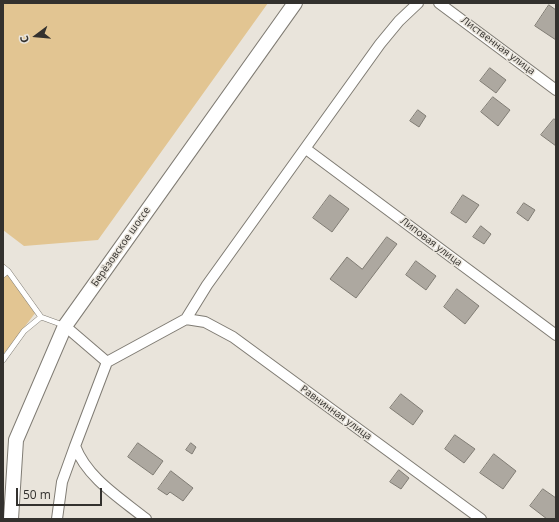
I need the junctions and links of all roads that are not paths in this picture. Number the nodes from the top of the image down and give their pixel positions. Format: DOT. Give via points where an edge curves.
graph roads {
  1 [pos="295,3"];
  2 [pos="418,3"];
  3 [pos="439,3"];
  4 [pos="556,90"];
  5 [pos="306,148"];
  6 [pos="3,267"];
  7 [pos="8,271"];
  8 [pos="3,275"];
  9 [pos="41,317"];
  10 [pos="186,319"];
  11 [pos="65,326"];
  12 [pos="556,335"];
  13 [pos="3,360"];
  14 [pos="107,362"];
  15 [pos="75,446"];
  16 [pos="11,519"];
  17 [pos="57,519"];
  18 [pos="146,519"];
  19 [pos="481,519"];
  1 -- 11 [label="street, Берёзовское шоссе"];
  2 -- 5 [label="street" via="380,44"];
  3 -- 4 [label="street, Лиственная улица"];
  5 -- 10 [label="street" via="207,285"];
  5 -- 12 [label="street, Липовая улица"];
  6 -- 7 [label="lane"];
  7 -- 8 [label="lane"];
  7 -- 9 [label="lane"];
  9 -- 11 [label="lane"];
  9 -- 13 [label="lane" via="24,331"];
  10 -- 14 [label="street"];
  10 -- 19 [label="street, Равнинная улица" via="205,322 233,337"];
  11 -- 14 [label="street"];
  11 -- 16 [label="street, Берёзовское шоссе" via="16,440"];
  14 -- 15 [label="street"];
  15 -- 17 [label="street" via="62,482"];
  15 -- 18 [label="street" via="86,467"];
}
